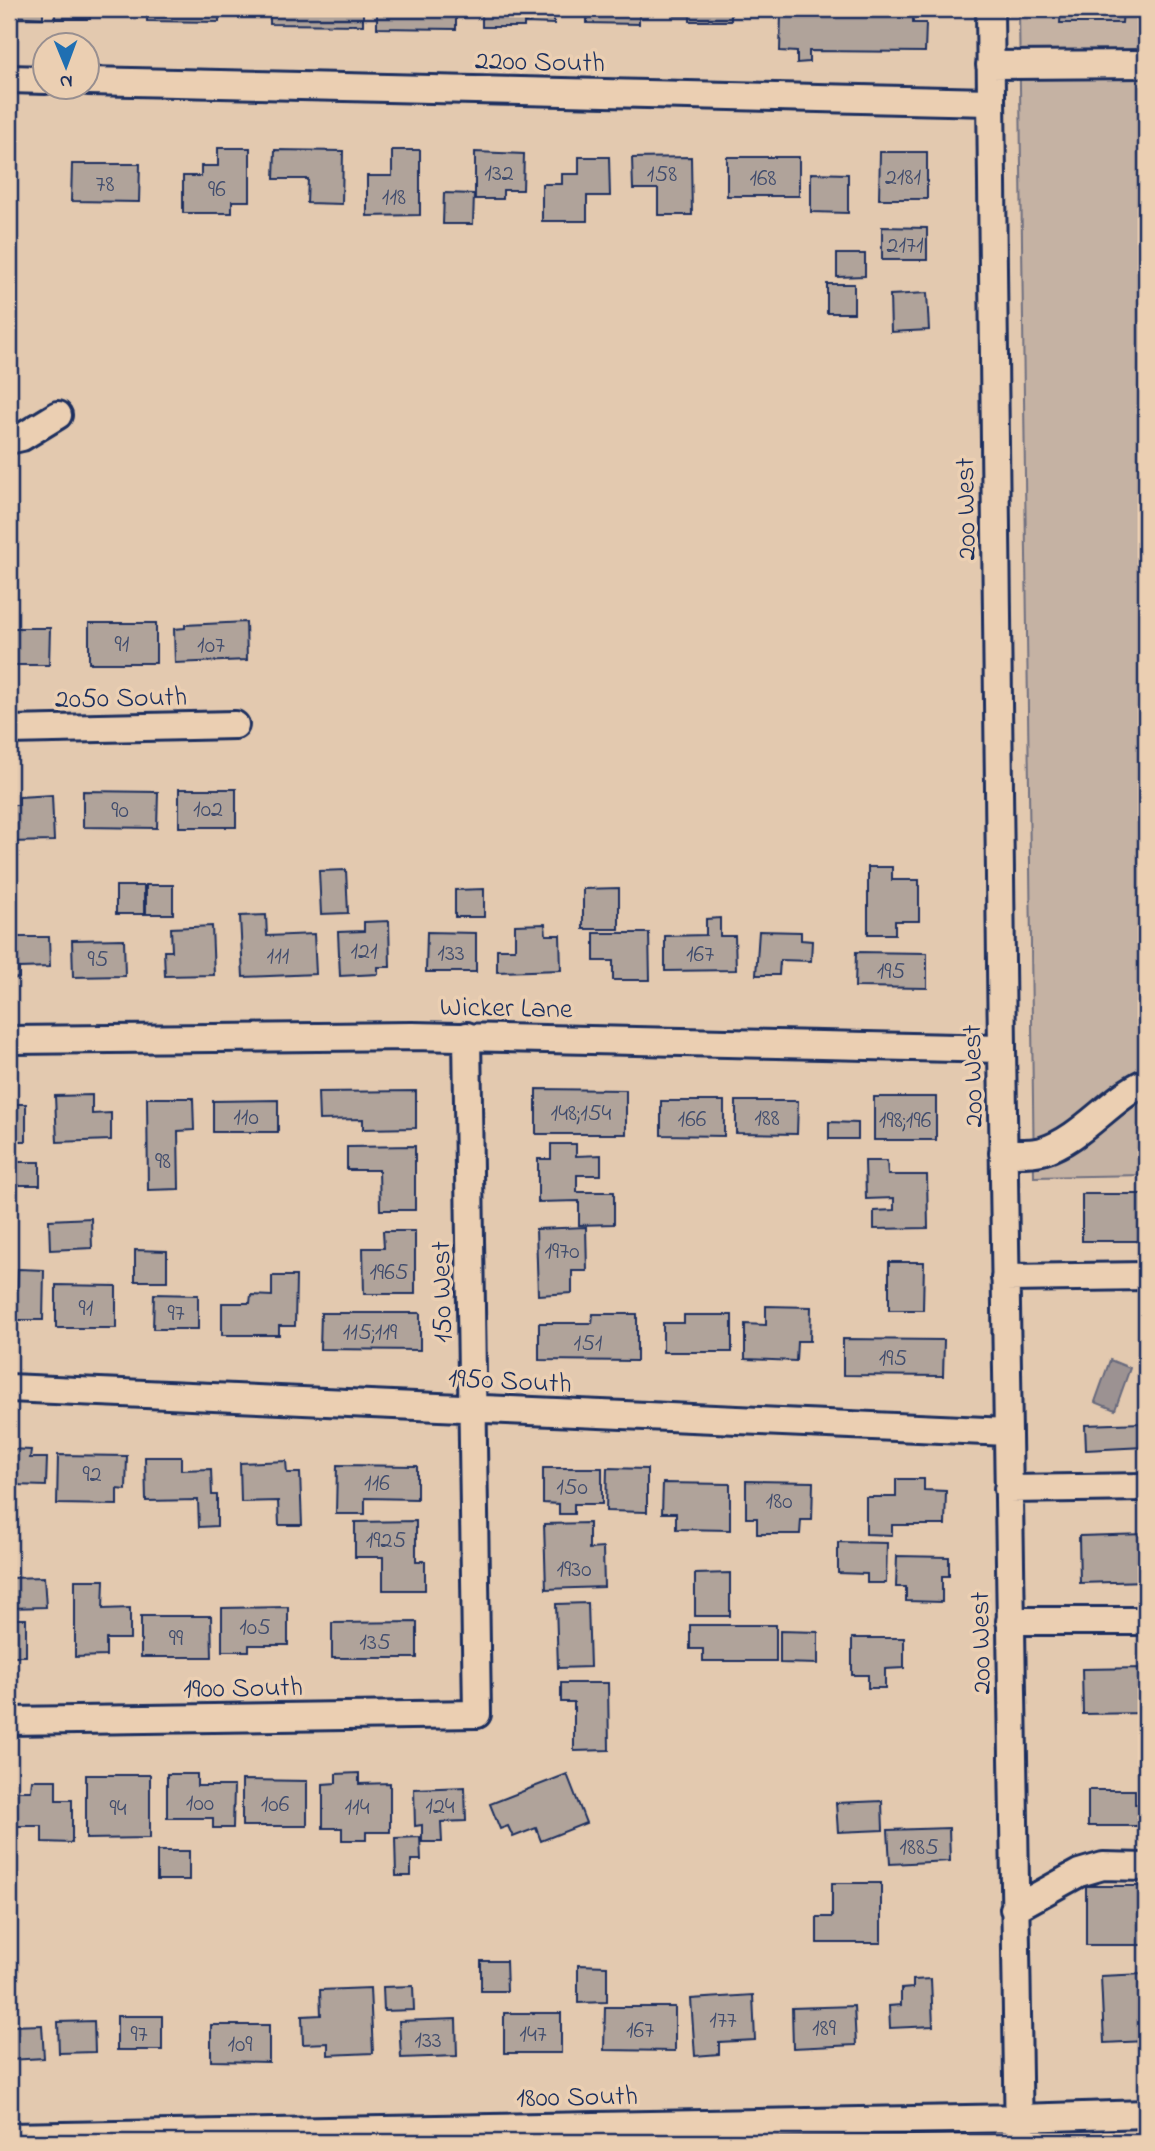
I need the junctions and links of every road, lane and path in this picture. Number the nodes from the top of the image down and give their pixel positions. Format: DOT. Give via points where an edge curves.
graph roads {
  1 [pos="989,9"];
  2 [pos="1146,64"];
  3 [pos="990,65"];
  4 [pos="9,79"];
  5 [pos="32,80"];
  6 [pos="102,80"];
  7 [pos="990,102"];
  8 [pos="58,415"];
  9 [pos="9,440"];
  10 [pos="235,726"];
  11 [pos="9,730"];
  12 [pos="467,1036"];
  13 [pos="9,1040"];
  14 [pos="1002,1049"];
  15 [pos="1146,1082"];
  16 [pos="1003,1153"];
  17 [pos="1146,1276"];
  18 [pos="1005,1278"];
  19 [pos="9,1388"];
  20 [pos="473,1409"];
  21 [pos="1008,1432"];
  22 [pos="1146,1487"];
  23 [pos="1008,1489"];
  24 [pos="1146,1620"];
  25 [pos="1010,1621"];
  26 [pos="477,1714"];
  27 [pos="9,1721"];
  28 [pos="1146,1867"];
  29 [pos="1014,1909"];
  30 [pos="1146,2113"];
  31 [pos="1019,2130"];
  32 [pos="9,2137"];
  1 -- 3 [label="street, 200 West"];
  2 -- 3 [label="street"];
  3 -- 7 [label="street, 200 West"];
  4 -- 5 [label="street"];
  6 -- 7 [label="street, 2200 South"];
  7 -- 14 [label="street, 200 West"];
  8 -- 9 [label="street" via="22,438"];
  10 -- 11 [label="street, 2050 South"];
  12 -- 13 [label="street, Wicker Lane"];
  12 -- 14 [label="street, Wicker Lane"];
  12 -- 20 [label="street, 150 West"];
  14 -- 16 [label="street, 200 West"];
  15 -- 16 [label="street" via="1057,1144 1039,1152"];
  16 -- 18 [label="street, 200 West"];
  17 -- 18 [label="street"];
  18 -- 21 [label="street, 200 West"];
  19 -- 20 [label="street, 1950 South"];
  20 -- 21 [label="street, 1950 South"];
  20 -- 26 [label="street, 150 West"];
  21 -- 23 [label="street, 200 West"];
  22 -- 23 [label="street"];
  23 -- 25 [label="street, 200 West"];
  24 -- 25 [label="street"];
  25 -- 29 [label="street, 200 West"];
  26 -- 27 [label="street, 1900 South"];
  28 -- 29 [label="street" via="1103,1866 1079,1873"];
  29 -- 31 [label="street, 200 West"];
  30 -- 31 [label="street, 1800 South"];
  31 -- 32 [label="street, 1800 South"];
}
